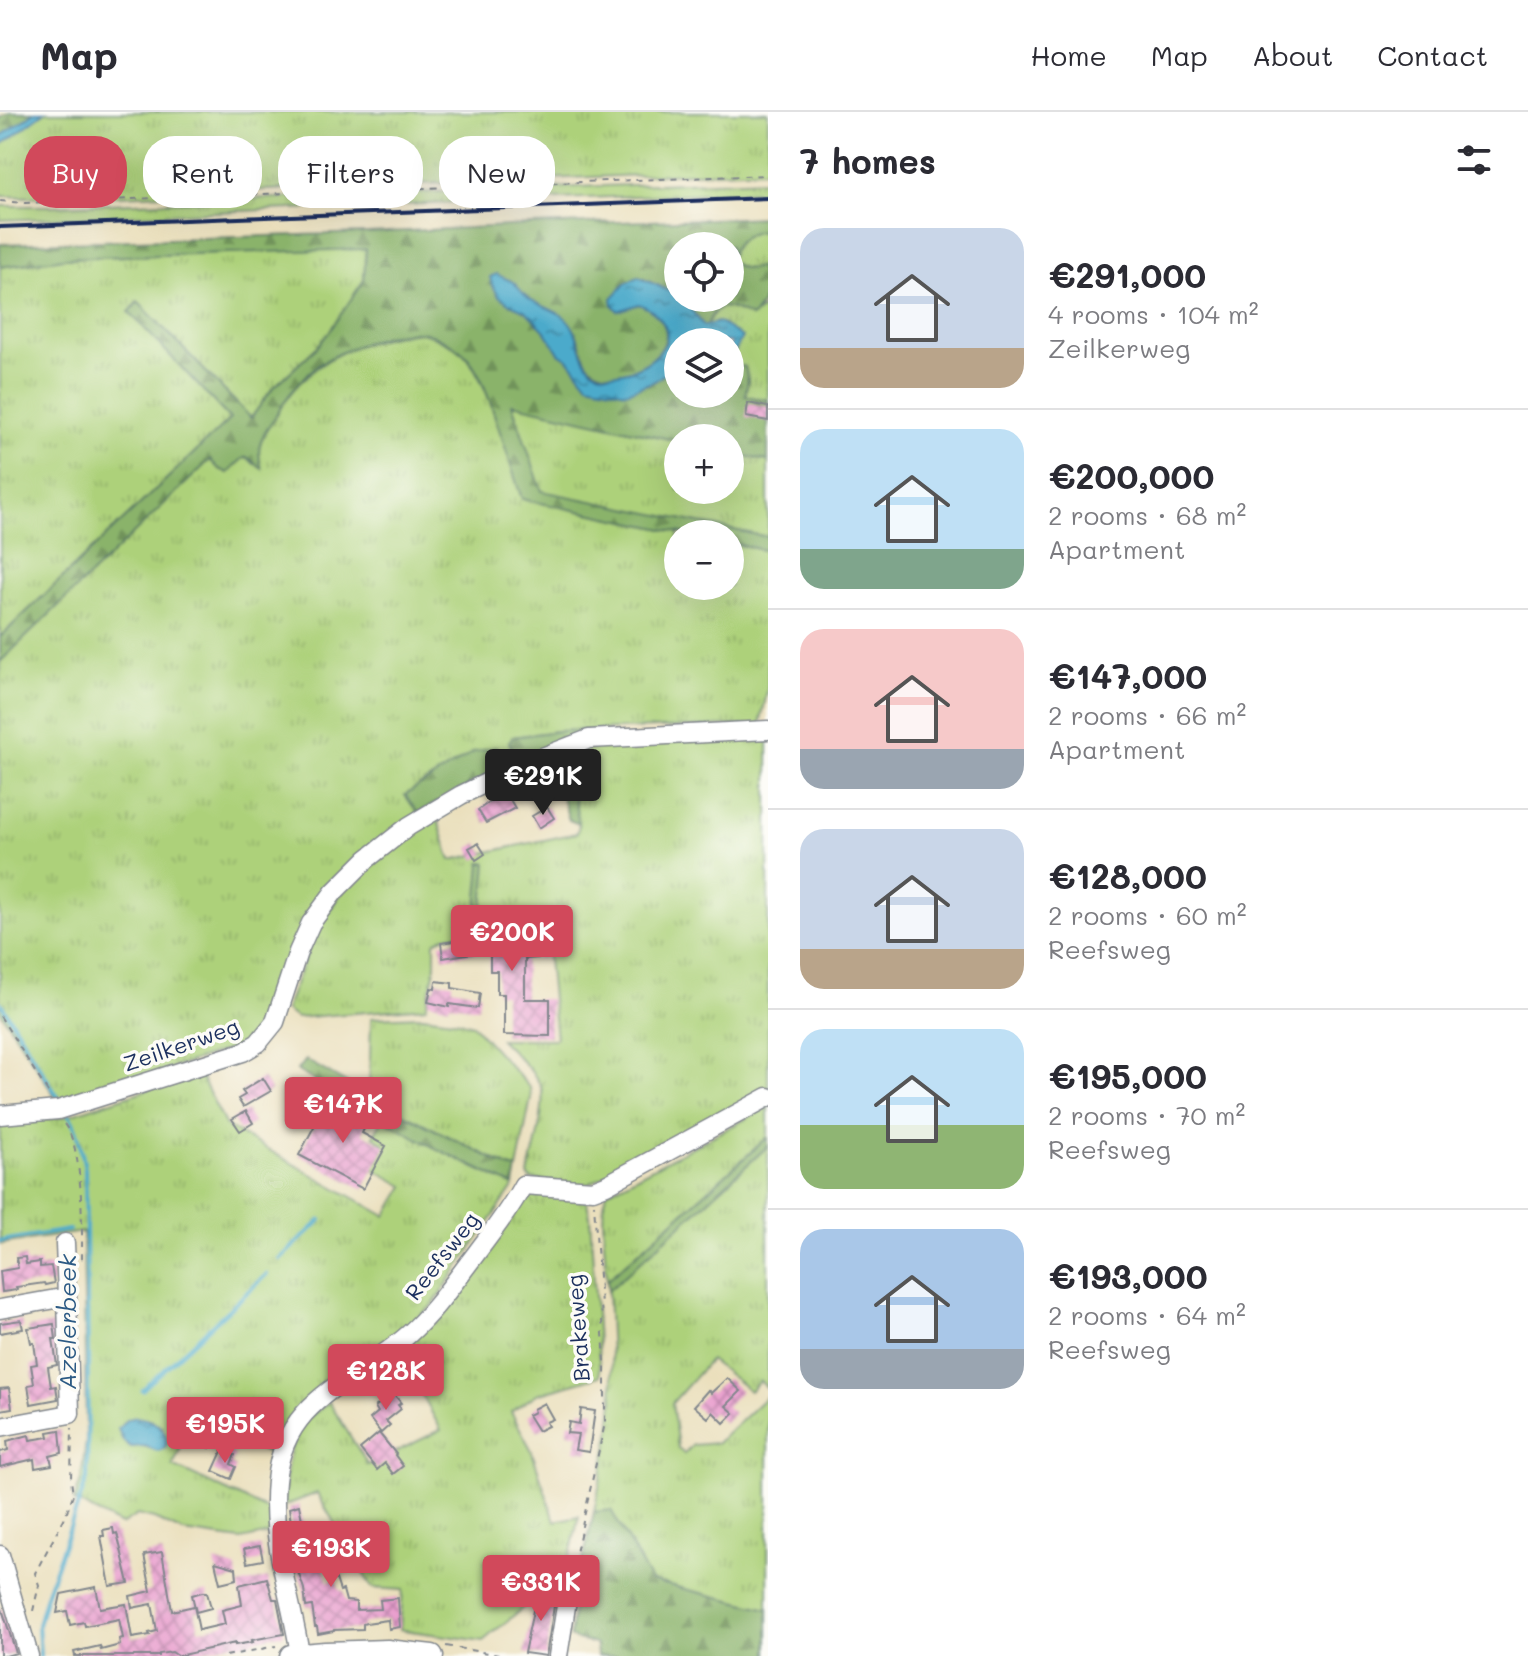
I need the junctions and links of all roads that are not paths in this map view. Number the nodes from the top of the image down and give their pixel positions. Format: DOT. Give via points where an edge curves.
graph roads {
  1 [pos="768,728"];
  2 [pos="768,1097"];
  3 [pos="0,1115"];
  4 [pos="65,1243"];
  5 [pos="67,1297"];
  6 [pos="0,1309"];
  7 [pos="0,1427"];
  8 [pos="0,1555"];
  9 [pos="571,1575"];
  10 [pos="296,1655"];
  11 [pos="29,1656"];
  12 [pos="432,1656"];
  13 [pos="558,1656"];
  1 -- 3 [label="street, Zeilkerweg" via="589,739 461,795 409,826 334,892 311,923 275,1022 258,1043 59,1109"];
  2 -- 10 [label="street, Reefsweg" via="593,1190 523,1185 443,1297 409,1334 305,1412 288,1435 276,1480 277,1545"];
  4 -- 5 [label="street"];
  5 -- 6 [label="street"];
  5 -- 7 [label="street" via="70,1414"];
  8 -- 11 [label="street"];
  9 -- 13 [label="street"];
  10 -- 12 [label="main road" via="387,1651"];
}
